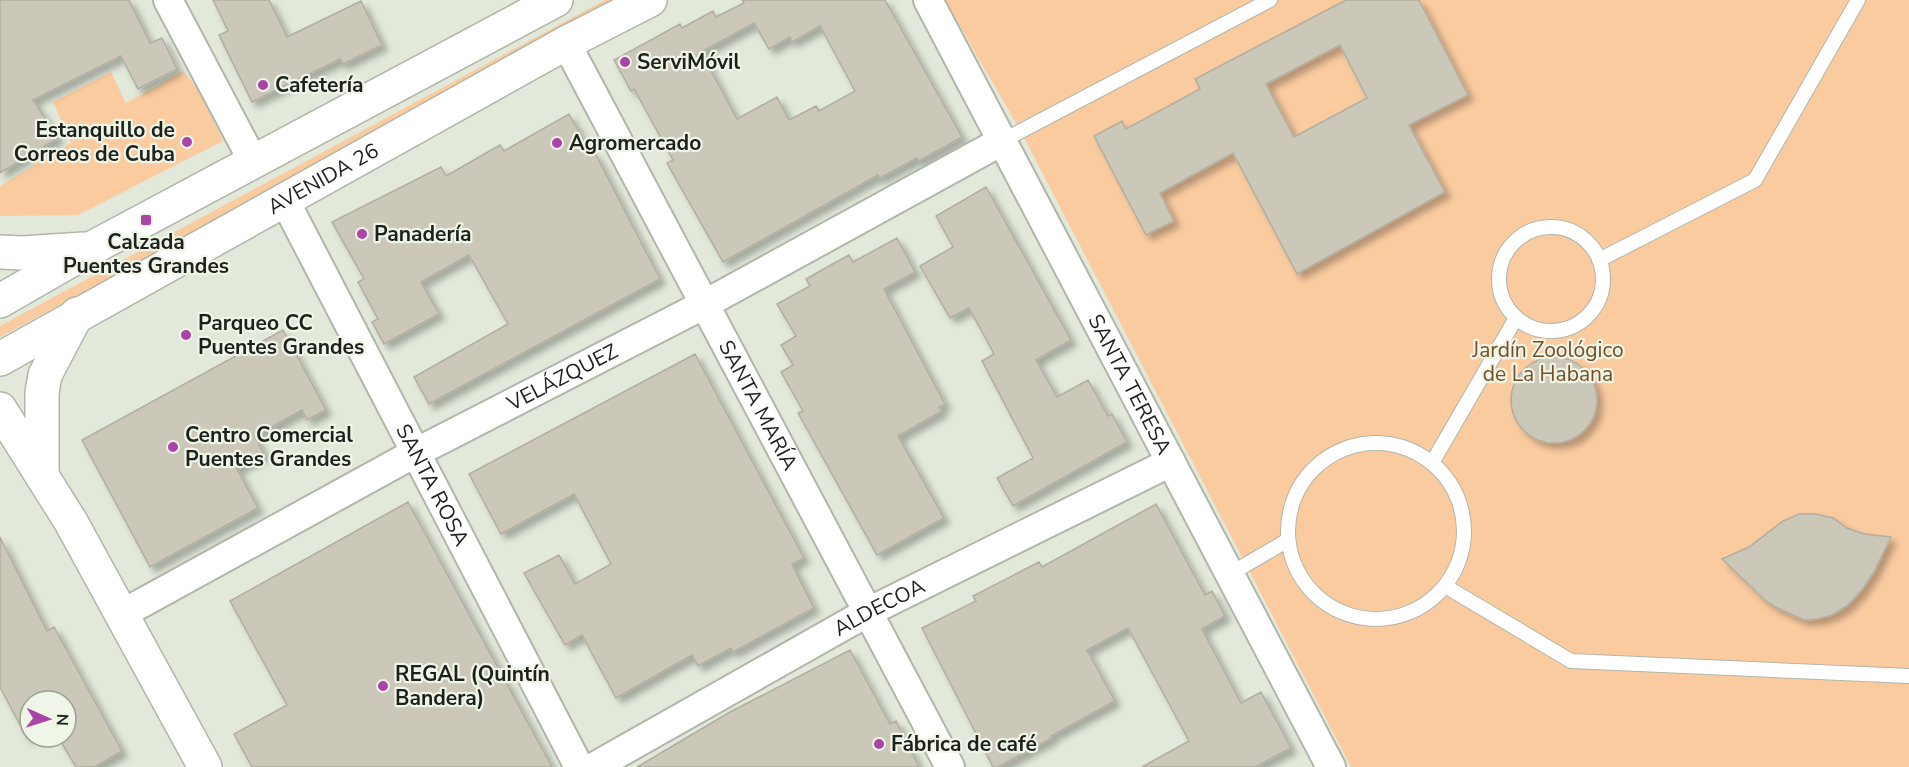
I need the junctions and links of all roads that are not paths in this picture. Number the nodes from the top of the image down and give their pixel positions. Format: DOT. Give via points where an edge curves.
graph roads {
  1 [pos="168,0"];
  2 [pos="556,0"];
  3 [pos="650,0"];
  4 [pos="928,0"];
  5 [pos="1270,0"];
  6 [pos="1858,0"];
  7 [pos="566,43"];
  8 [pos="1002,141"];
  9 [pos="254,163"];
  10 [pos="285,201"];
  11 [pos="92,248"];
  12 [pos="0,252"];
  13 [pos="1599,260"];
  14 [pos="0,301"];
  15 [pos="705,304"];
  16 [pos="77,314"];
  17 [pos="1516,318"];
  18 [pos="0,359"];
  19 [pos="0,409"];
  20 [pos="0,445"];
  21 [pos="415,453"];
  22 [pos="1171,462"];
  23 [pos="1432,463"];
  24 [pos="42,476"];
  25 [pos="1288,540"];
  26 [pos="1230,574"];
  27 [pos="1445,586"];
  28 [pos="868,612"];
  29 [pos="122,614"];
  30 [pos="1909,676"];
  31 [pos="1329,766"];
  32 [pos="205,767"];
  33 [pos="579,767"];
  34 [pos="594,767"];
  35 [pos="950,767"];
  1 -- 9 [label="street"];
  2 -- 9 [label="main road"];
  3 -- 7 [label="main road, AVENIDA 26"];
  4 -- 8 [label="street, SANTA TERESA"];
  5 -- 8 [label="lane"];
  6 -- 13 [label="lane" via="1755,180"];
  7 -- 10 [label="main road, AVENIDA 26"];
  7 -- 15 [label="street, SANTA MARÍA"];
  8 -- 15 [label="street, VELÁZQUEZ"];
  8 -- 22 [label="street, SANTA TERESA"];
  9 -- 11 [label="main road"];
  10 -- 16 [label="main road, AVENIDA 26"];
  10 -- 21 [label="street, SANTA ROSA"];
  11 -- 12 [label="main road"];
  11 -- 14 [label="main road"];
  13 -- 17 [label="lane" via="1601,294 1581,322 1565,330 1548,332"];
  13 -- 17 [label="lane" via="1590,245 1576,234 1552,228 1528,232 1514,242 1499,272 1505,304"];
  15 -- 21 [label="street, VELÁZQUEZ"];
  15 -- 28 [label="street, SANTA MARÍA"];
  16 -- 18 [label="main road, AVENIDA 26"];
  16 -- 24 [label="main road" via="45,375"];
  17 -- 23 [label="lane"];
  19 -- 24 [label="main road"];
  20 -- 24 [label="main road"];
  21 -- 29 [label="street, VELÁZQUEZ"];
  21 -- 33 [label="street, SANTA ROSA"];
  22 -- 26 [label="street, SANTA TERESA"];
  22 -- 28 [label="street, ALDECOA"];
  23 -- 25 [label="lane" via="1407,448 1378,442 1348,447 1322,461 1302,483 1290,510"];
  23 -- 27 [label="lane" via="1454,492 1461,508 1464,536 1459,562"];
  24 -- 29 [label="main road"];
  25 -- 26 [label="lane"];
  25 -- 27 [label="lane" via="1296,569 1307,585 1337,611 1366,619 1396,618 1423,606"];
  26 -- 31 [label="street, SANTA TERESA"];
  27 -- 30 [label="lane" via="1571,661"];
  28 -- 34 [label="street, ALDECOA"];
  28 -- 35 [label="street, SANTA MARÍA"];
  29 -- 32 [label="main road"];
}
